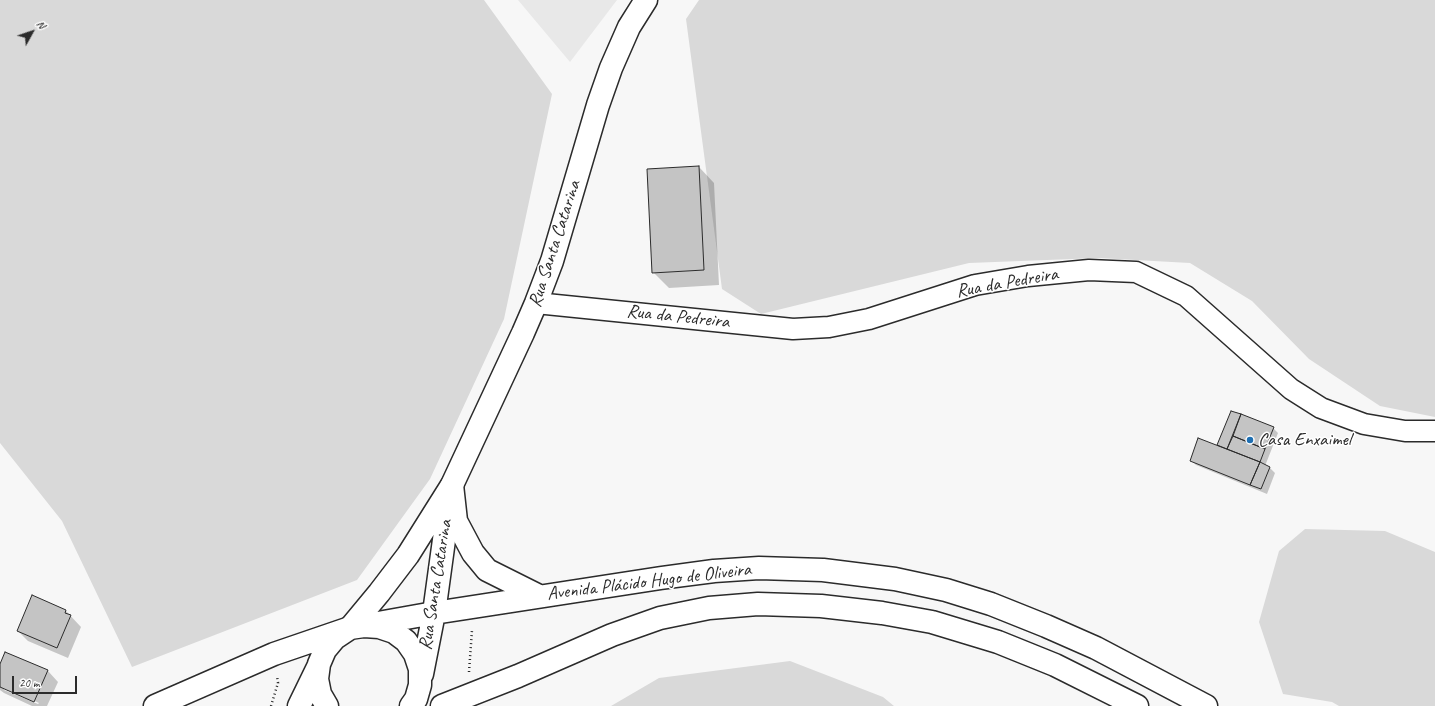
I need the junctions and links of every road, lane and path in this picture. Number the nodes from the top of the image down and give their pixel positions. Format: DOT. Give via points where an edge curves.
graph roads {
  1 [pos="646,0"];
  2 [pos="536,303"];
  3 [pos="1435,431"];
  4 [pos="452,485"];
  5 [pos="539,596"];
  6 [pos="434,613"];
  7 [pos="350,628"];
  8 [pos="274,654"];
  9 [pos="319,664"];
  10 [pos="420,685"];
  11 [pos="155,706"];
  12 [pos="271,706"];
  13 [pos="299,706"];
  14 [pos="327,706"];
  15 [pos="411,706"];
  16 [pos="442,706"];
  17 [pos="1137,706"];
  18 [pos="1206,706"];
  1 -- 2 [label="main road, Rua Santa Catarina" via="630,26 611,68 552,261"];
  2 -- 3 [label="street, Rua da Pedreira" via="793,329 822,328 869,319 975,285 1028,276 1089,270 1136,272 1186,296 1291,390 1321,408 1364,424"];
  2 -- 4 [label="main road, Rua Santa Catarina"];
  4 -- 5 [label="main road" via="456,521 472,553 487,570"];
  4 -- 6 [label="main road, Rua Santa Catarina"];
  4 -- 7 [label="main road, Rua Santa Catarina" via="408,555"];
  5 -- 6 [label="main road, Avenida Plácido Hugo de Oliveira"];
  5 -- 18 [label="main road, Avenida Plácido Hugo de Oliveira" via="714,571 759,568 823,570 895,579 946,590 991,604 1046,626 1096,648"];
  6 -- 7 [label="main road, Avenida Plácido Hugo de Oliveira"];
  6 -- 10 [label="main road, Rua Santa Catarina"];
  7 -- 8 [label="main road, Avenida Plácido Hugo de Oliveira"];
  7 -- 9 [label="main road" via="335,638 325,650"];
  7 -- 10 [label="main road" via="379,626 394,632 415,654 420,669"];
  8 -- 11 [label="main road, Avenida Plácido Hugo de Oliveira"];
  8 -- 12 [label="path" via="278,683"];
  9 -- 13 [label="main road"];
  9 -- 14 [label="main road" via="317,679 320,694"];
  10 -- 15 [label="main road, Rua Santa Catarina"];
  16 -- 17 [label="main road, Avenida Plácido Hugo de Oliveira" via="612,635 660,618 709,608 758,604 821,606 932,622 998,642 1048,662"];
}
